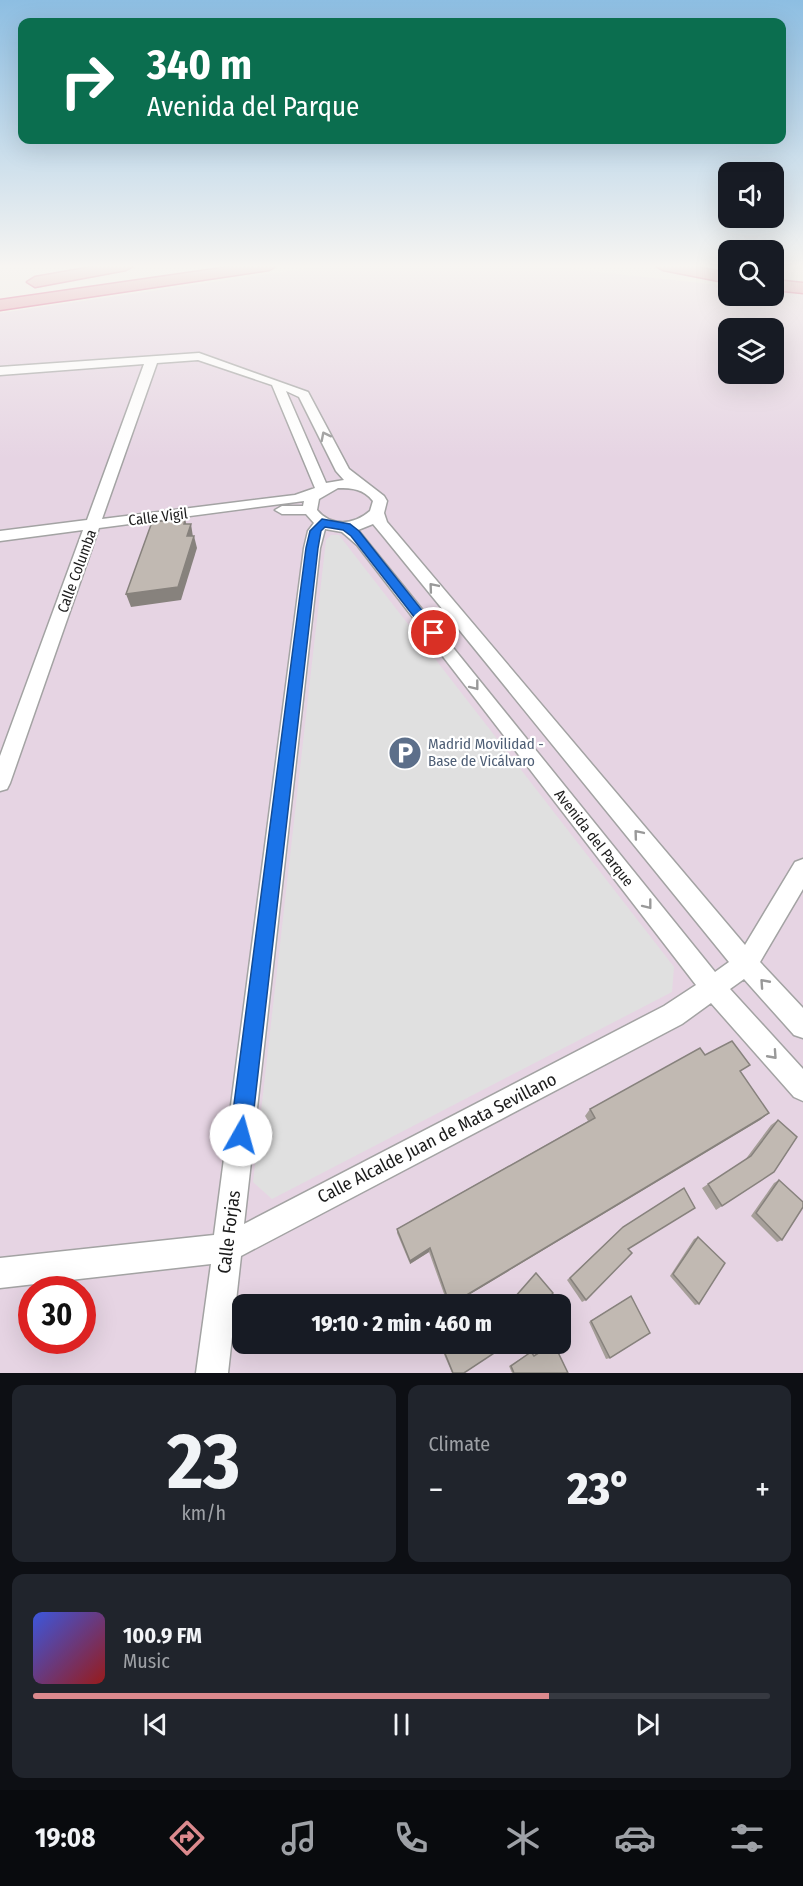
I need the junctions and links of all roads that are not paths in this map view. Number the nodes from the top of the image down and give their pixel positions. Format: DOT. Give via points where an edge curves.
graph roads {
  1 [pos="152,359"];
  2 [pos="0,370"];
  3 [pos="278,385"];
  4 [pos="357,484"];
  5 [pos="318,492"];
  6 [pos="377,513"];
  7 [pos="316,516"];
  8 [pos="346,527"];
  9 [pos="92,529"];
  10 [pos="0,536"];
  11 [pos="0,546"];
  12 [pos="0,783"];
  13 [pos="803,868"];
  14 [pos="746,964"];
  15 [pos="713,988"];
  16 [pos="803,1026"];
  17 [pos="803,1088"];
  18 [pos="227,1248"];
  19 [pos="0,1273"];
  20 [pos="212,1373"];
  1 -- 2 [label="street"];
  1 -- 3 [label="street" via="199,356"];
  1 -- 9 [label="street, Calle Columba"];
  4 -- 3 [label="street, one-way" via="343,471 304,395"];
  3 -- 5 [label="street"];
  4 -- 5 [label="street" via="338,484"];
  4 -- 6 [label="street" via="378,495 381,504"];
  5 -- 7 [label="street" via="310,502"];
  5 -- 9 [label="street, Calle Vigil" via="295,499"];
  6 -- 8 [label="street" via="365,523"];
  14 -- 6 [label="street, one-way" via="388,533"];
  7 -- 8 [label="street"];
  7 -- 9 [label="street, Calle Vigil" via="269,512"];
  7 -- 18 [label="street, Calle Forjas"];
  8 -- 15 [label="street, Avenida del Parque, one-way" via="362,542"];
  9 -- 10 [label="street, Calle Vigil"];
  9 -- 11 [label="street, Calle Vigil"];
  9 -- 12 [label="street, Calle Columba"];
  13 -- 14 [label="street, Calle Alcalde Juan de Mata Sevillano"];
  14 -- 15 [label="street, Calle Alcalde Juan de Mata Sevillano"];
  16 -- 14 [label="street, one-way"];
  15 -- 17 [label="street, Avenida del Parque, one-way"];
  15 -- 18 [label="street, Calle Alcalde Juan de Mata Sevillano" via="673,1015"];
  18 -- 19 [label="street, Calle Alcalde Juan de Mata Sevillano"];
  18 -- 20 [label="street, Calle Forjas"];
}
